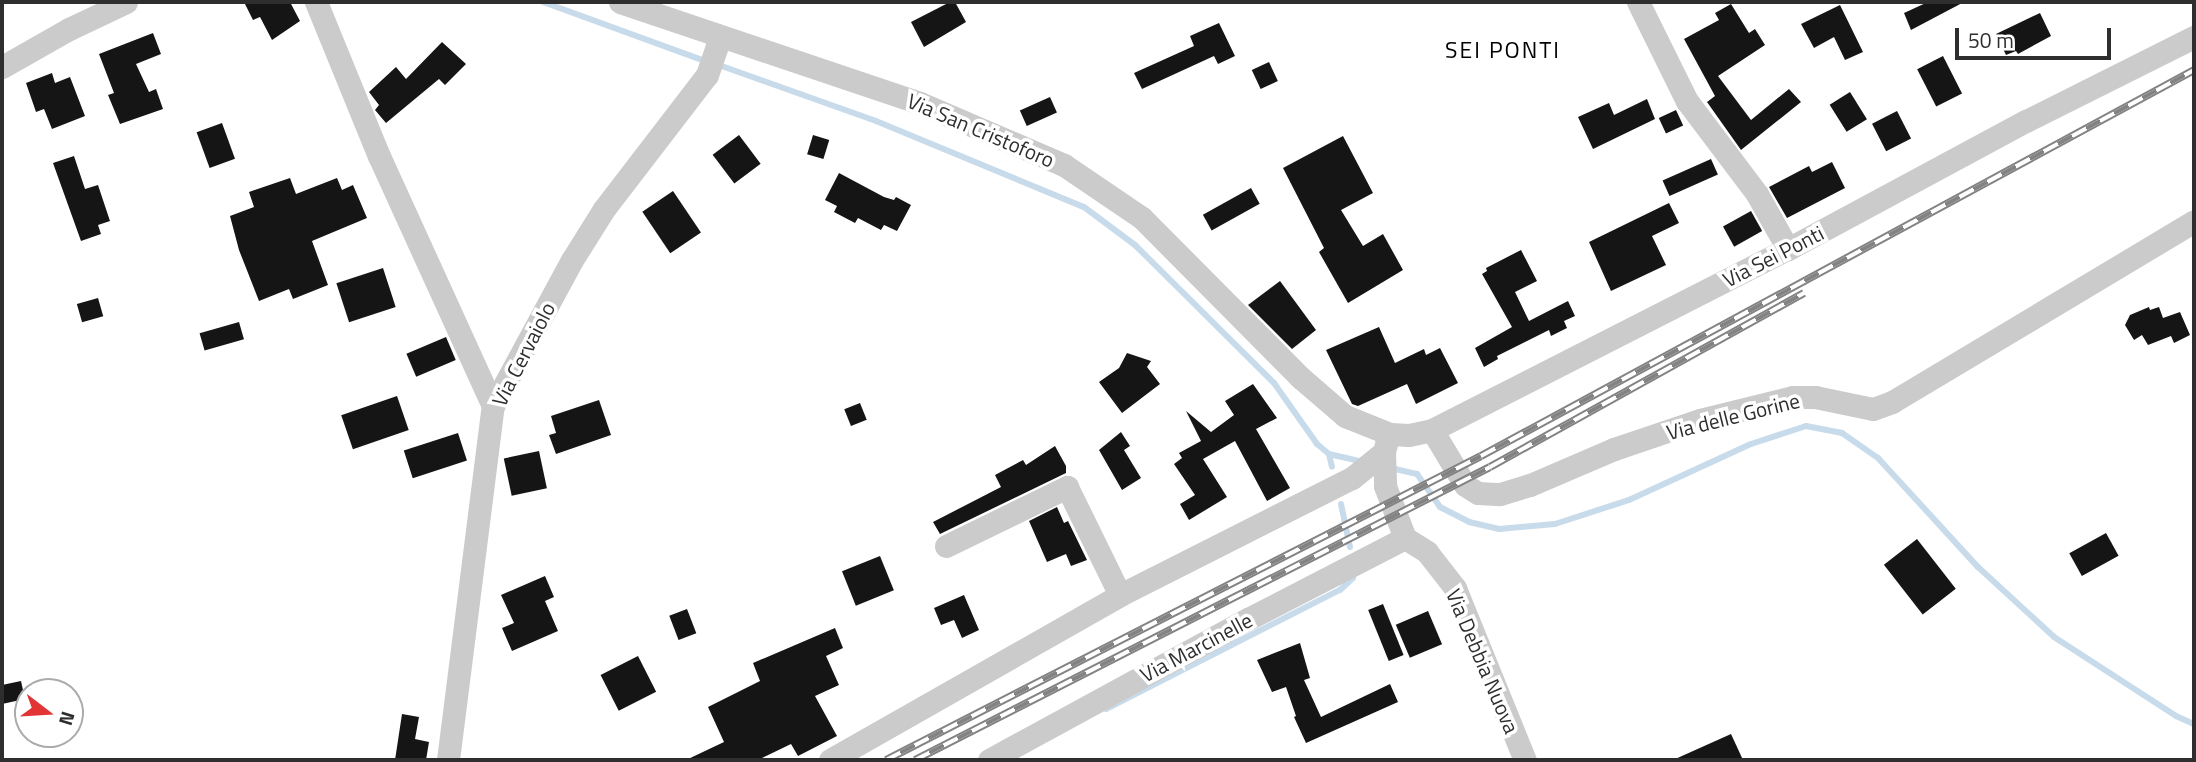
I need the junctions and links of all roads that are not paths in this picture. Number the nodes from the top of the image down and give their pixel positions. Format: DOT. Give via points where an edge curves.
graph roads {
  1 [pos="126,2"];
  2 [pos="316,2"];
  3 [pos="620,2"];
  4 [pos="1638,2"];
  5 [pos="2194,37"];
  6 [pos="719,43"];
  7 [pos="2,68"];
  8 [pos="2194,221"];
  9 [pos="1788,249"];
  10 [pos="493,406"];
  11 [pos="1345,416"];
  12 [pos="1432,430"];
  13 [pos="1387,443"];
  14 [pos="1405,538"];
  15 [pos="946,546"];
  16 [pos="1120,595"];
  17 [pos="448,760"];
  18 [pos="830,760"];
  19 [pos="989,760"];
  20 [pos="1525,760"];
  1 -- 7 [label="street"];
  2 -- 10 [label="street" via="379,156"];
  3 -- 6 [label="street, Via San Cristoforo"];
  4 -- 9 [label="street" via="1687,101 1757,194"];
  5 -- 9 [label="street, Via Sei Ponti"];
  6 -- 10 [label="street, Via Cervaiolo" via="707,75 572,260"];
  6 -- 11 [label="street, Via San Cristoforo" via="920,103 1064,165 1142,218 1301,378"];
  8 -- 12 [label="street, Via delle Gorine" via="1892,402 1873,409 1793,397 1688,424 1500,494 1478,493 1465,485"];
  9 -- 12 [label="street, Via Sei Ponti"];
  10 -- 17 [label="street, Via Cervaiolo"];
  11 -- 13 [label="street, Via Sei Ponti"];
  12 -- 13 [label="street, Via Sei Ponti"];
  13 -- 14 [label="street" via="1385,486"];
  13 -- 16 [label="street" via="1352,478"];
  14 -- 19 [label="street, Via Marcinelle"];
  14 -- 20 [label="street, Via Debbia Nuova" via="1427,552 1455,588"];
  15 -- 16 [label="street" via="1067,487"];
  16 -- 18 [label="street"];
}
